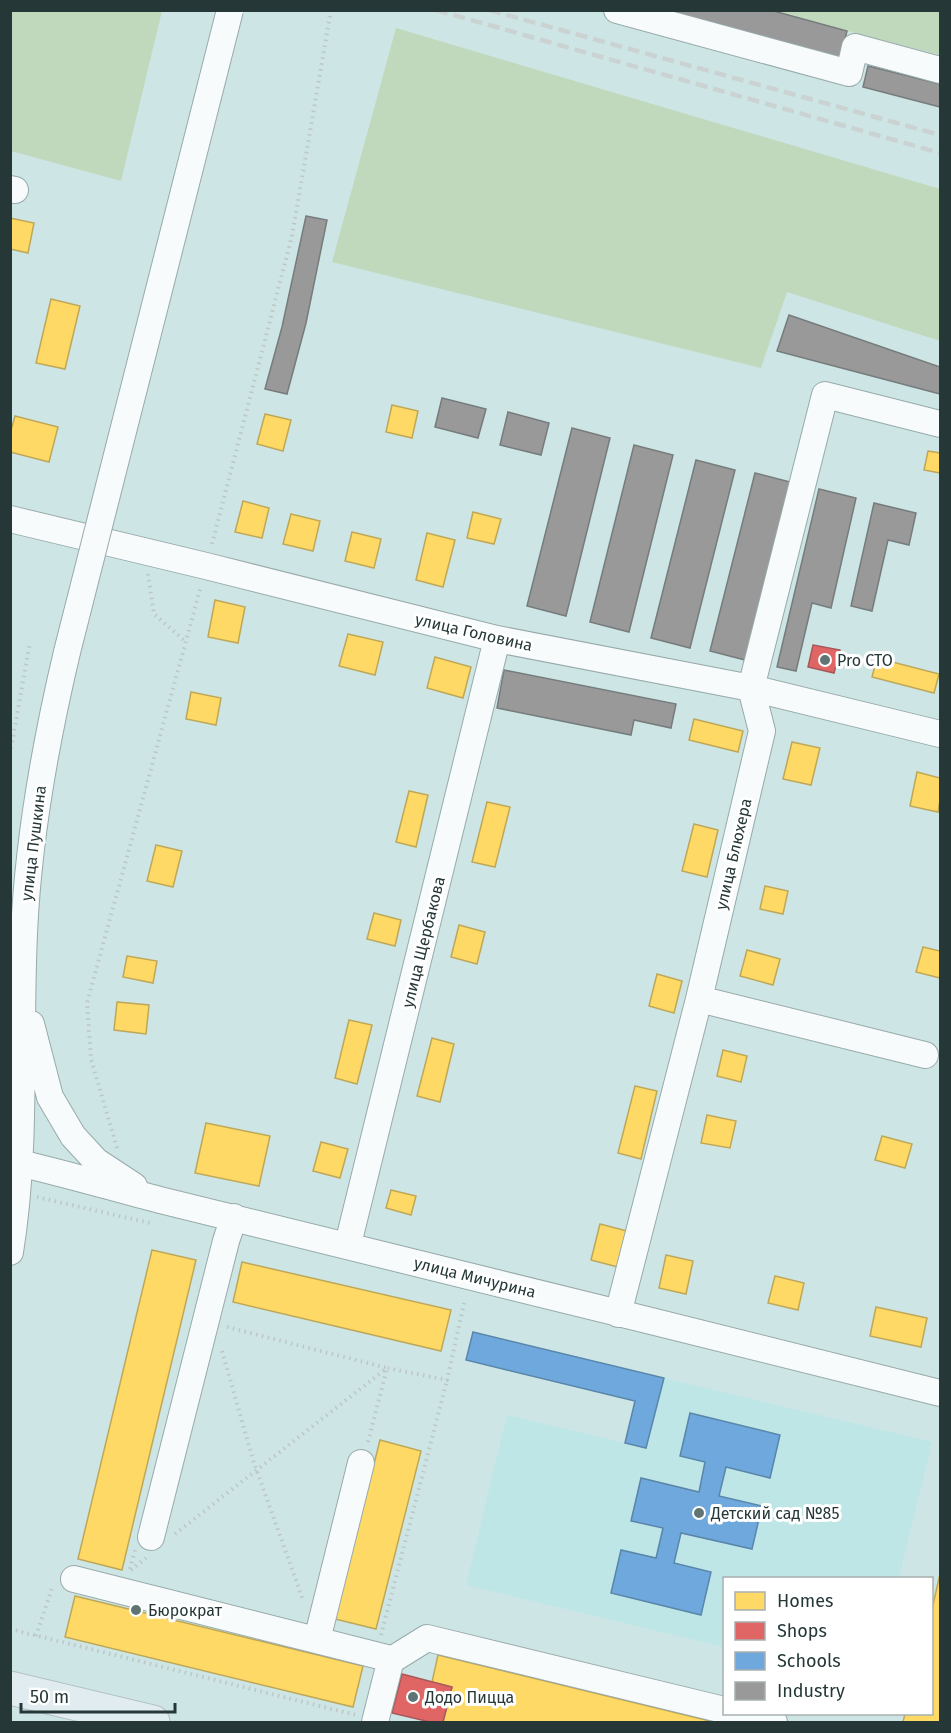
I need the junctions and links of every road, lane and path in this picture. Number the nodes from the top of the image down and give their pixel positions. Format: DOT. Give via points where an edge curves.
graph roads {
  1 [pos="230,10"];
  2 [pos="331,10"];
  3 [pos="618,10"];
  4 [pos="940,70"];
  5 [pos="940,424"];
  6 [pos="10,519"];
  7 [pos="146,552"];
  8 [pos="206,566"];
  9 [pos="497,639"];
  10 [pos="30,642"];
  11 [pos="186,642"];
  12 [pos="751,688"];
  13 [pos="940,734"];
  14 [pos="10,754"];
  15 [pos="28,864"];
  16 [pos="10,920"];
  17 [pos="22,988"];
  18 [pos="699,999"];
  19 [pos="925,1055"];
  20 [pos="119,1154"];
  21 [pos="16,1162"];
  22 [pos="158,1199"];
  23 [pos="234,1217"];
  24 [pos="348,1244"];
  25 [pos="10,1252"];
  26 [pos="211,1298"];
  27 [pos="465,1299"];
  28 [pos="618,1314"];
  29 [pos="220,1345"];
  30 [pos="387,1368"];
  31 [pos="447,1380"];
  32 [pos="940,1393"];
  33 [pos="361,1463"];
  34 [pos="257,1470"];
  35 [pos="155,1545"];
  36 [pos="74,1579"];
  37 [pos="108,1587"];
  38 [pos="10,1629"];
  39 [pos="317,1640"];
  40 [pos="383,1658"];
  41 [pos="10,1688"];
  42 [pos="723,1710"];
  43 [pos="61,1712"];
  44 [pos="745,1715"];
  45 [pos="376,1721"];
  46 [pos="153,1722"];
  47 [pos="774,1722"];
  1 -- 15 [label="street, улица Пушкина, bridge" via="67,652 46,749"];
  2 -- 8 [label="path" via="292,236"];
  3 -- 4 [label="street" via="849,73 855,47"];
  5 -- 12 [label="street, улица Блюхера" via="825,395"];
  6 -- 7 [label="street, улица Головина"];
  7 -- 8 [label="street, улица Головина"];
  7 -- 11 [label="path" via="154,614"];
  8 -- 9 [label="street, улица Головина"];
  8 -- 11 [label="path"];
  9 -- 12 [label="street, улица Головина"];
  9 -- 24 [label="street, улица Щербакова"];
  10 -- 14 [label="path"];
  11 -- 20 [label="path" via="87,1003 91,1059"];
  12 -- 13 [label="street, улица Головина"];
  12 -- 18 [label="street, улица Блюхера" via="762,731"];
  15 -- 16 [label="street"];
  15 -- 17 [label="street, улица Пушкина"];
  17 -- 21 [label="street, улица Пушкина"];
  17 -- 22 [label="street" via="50,1097 73,1136 96,1161"];
  18 -- 19 [label="street"];
  18 -- 28 [label="street, улица Блюхера"];
  21 -- 22 [label="street, улица Мичурина"];
  21 -- 25 [label="street, улица Пушкина" via="16,1216"];
  22 -- 23 [label="street, улица Мичурина"];
  23 -- 24 [label="street, улица Мичурина"];
  23 -- 26 [label="street"];
  24 -- 28 [label="street, улица Мичурина"];
  26 -- 30 [label="path" via="216,1324"];
  26 -- 35 [label="street"];
  27 -- 31 [label="path"];
  28 -- 32 [label="street, улица Мичурина"];
  29 -- 34 [label="path"];
  30 -- 31 [label="path"];
  30 -- 34 [label="path"];
  31 -- 40 [label="path"];
  33 -- 39 [label="street"];
  34 -- 35 [label="path"];
  34 -- 39 [label="path"];
  35 -- 37 [label="path"];
  36 -- 37 [label="street"];
  37 -- 39 [label="street"];
  38 -- 45 [label="path"];
  39 -- 40 [label="street"];
  40 -- 42 [label="street" via="427,1638"];
  40 -- 45 [label="street"];
  41 -- 43 [label="main road"];
  43 -- 46 [label="main road"];
  44 -- 47 [label="street"];
}
